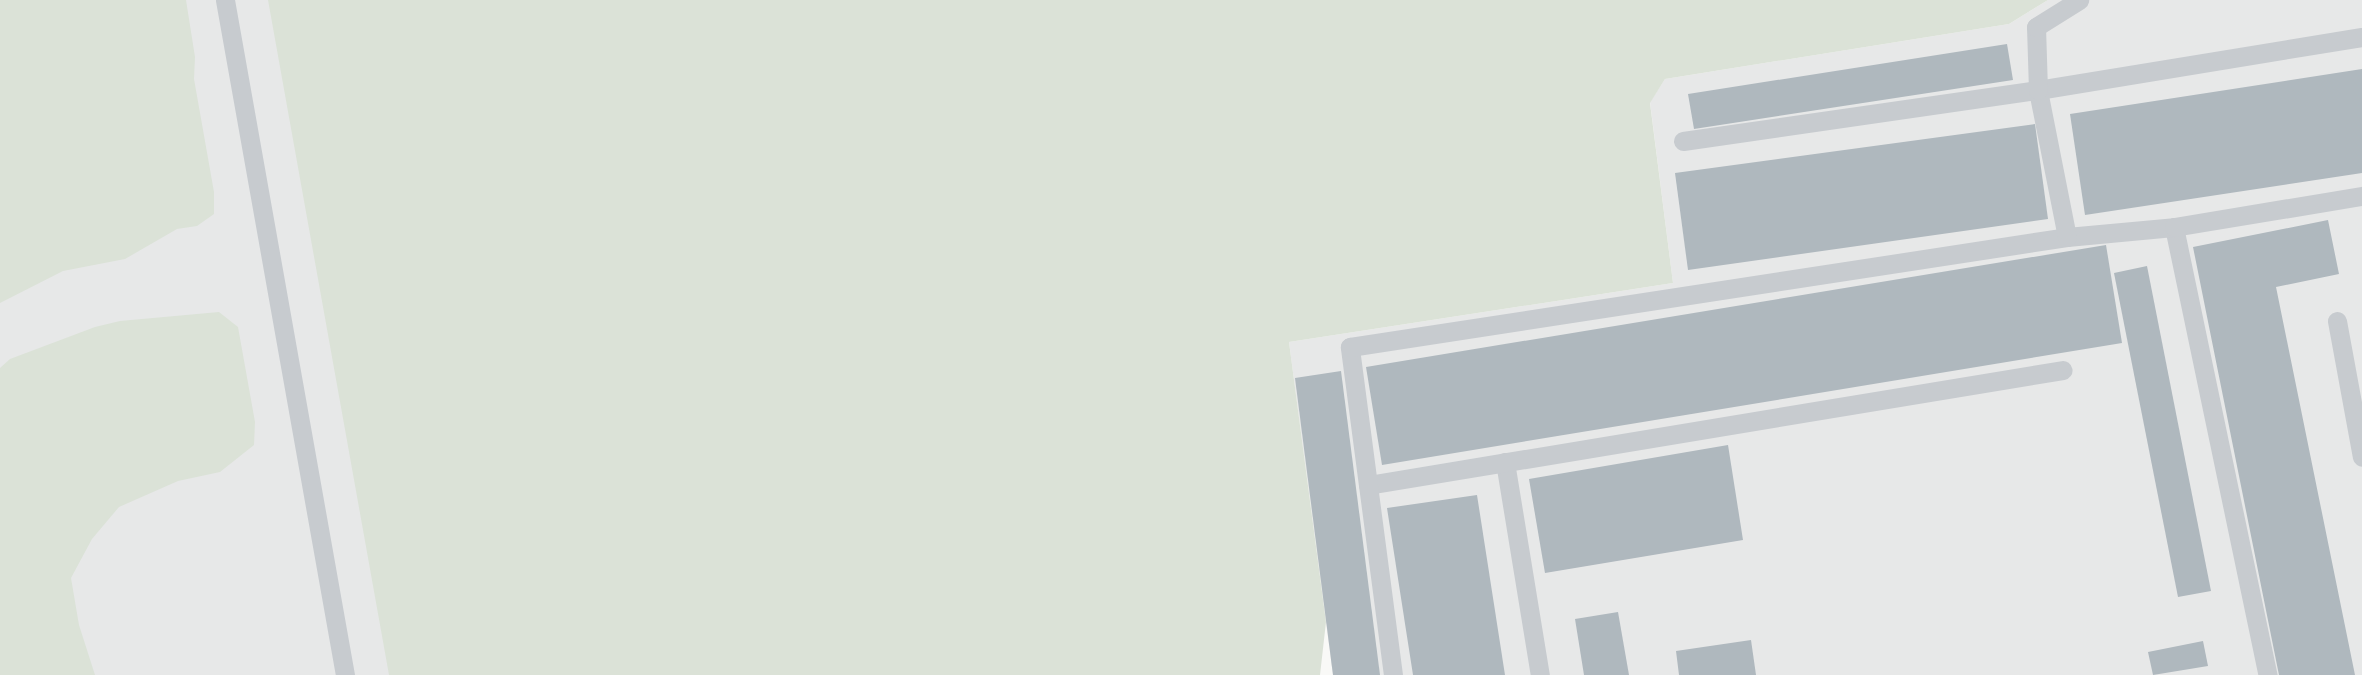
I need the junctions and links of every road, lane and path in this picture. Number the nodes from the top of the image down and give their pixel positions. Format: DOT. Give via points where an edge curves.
graph roads {
  1 [pos="225,0"];
  2 [pos="2079,0"];
  3 [pos="2362,37"];
  4 [pos="2038,90"];
  5 [pos="1683,141"];
  6 [pos="2362,196"];
  7 [pos="2174,227"];
  8 [pos="2067,237"];
  9 [pos="2337,321"];
  10 [pos="2063,370"];
  11 [pos="2362,457"];
  12 [pos="1505,461"];
  13 [pos="1368,485"];
  14 [pos="345,675"];
  15 [pos="1393,675"];
  16 [pos="1540,675"];
  17 [pos="2268,675"];
  1 -- 14 [label="lane"];
  2 -- 4 [label="lane" via="2036,27"];
  3 -- 4 [label="lane"];
  4 -- 5 [label="lane"];
  4 -- 8 [label="lane"];
  6 -- 7 [label="lane"];
  7 -- 8 [label="lane"];
  7 -- 17 [label="lane"];
  8 -- 13 [label="lane" via="1350,347"];
  9 -- 11 [label="lane"];
  10 -- 12 [label="lane"];
  12 -- 13 [label="lane"];
  12 -- 16 [label="lane"];
  13 -- 15 [label="lane"];
}
